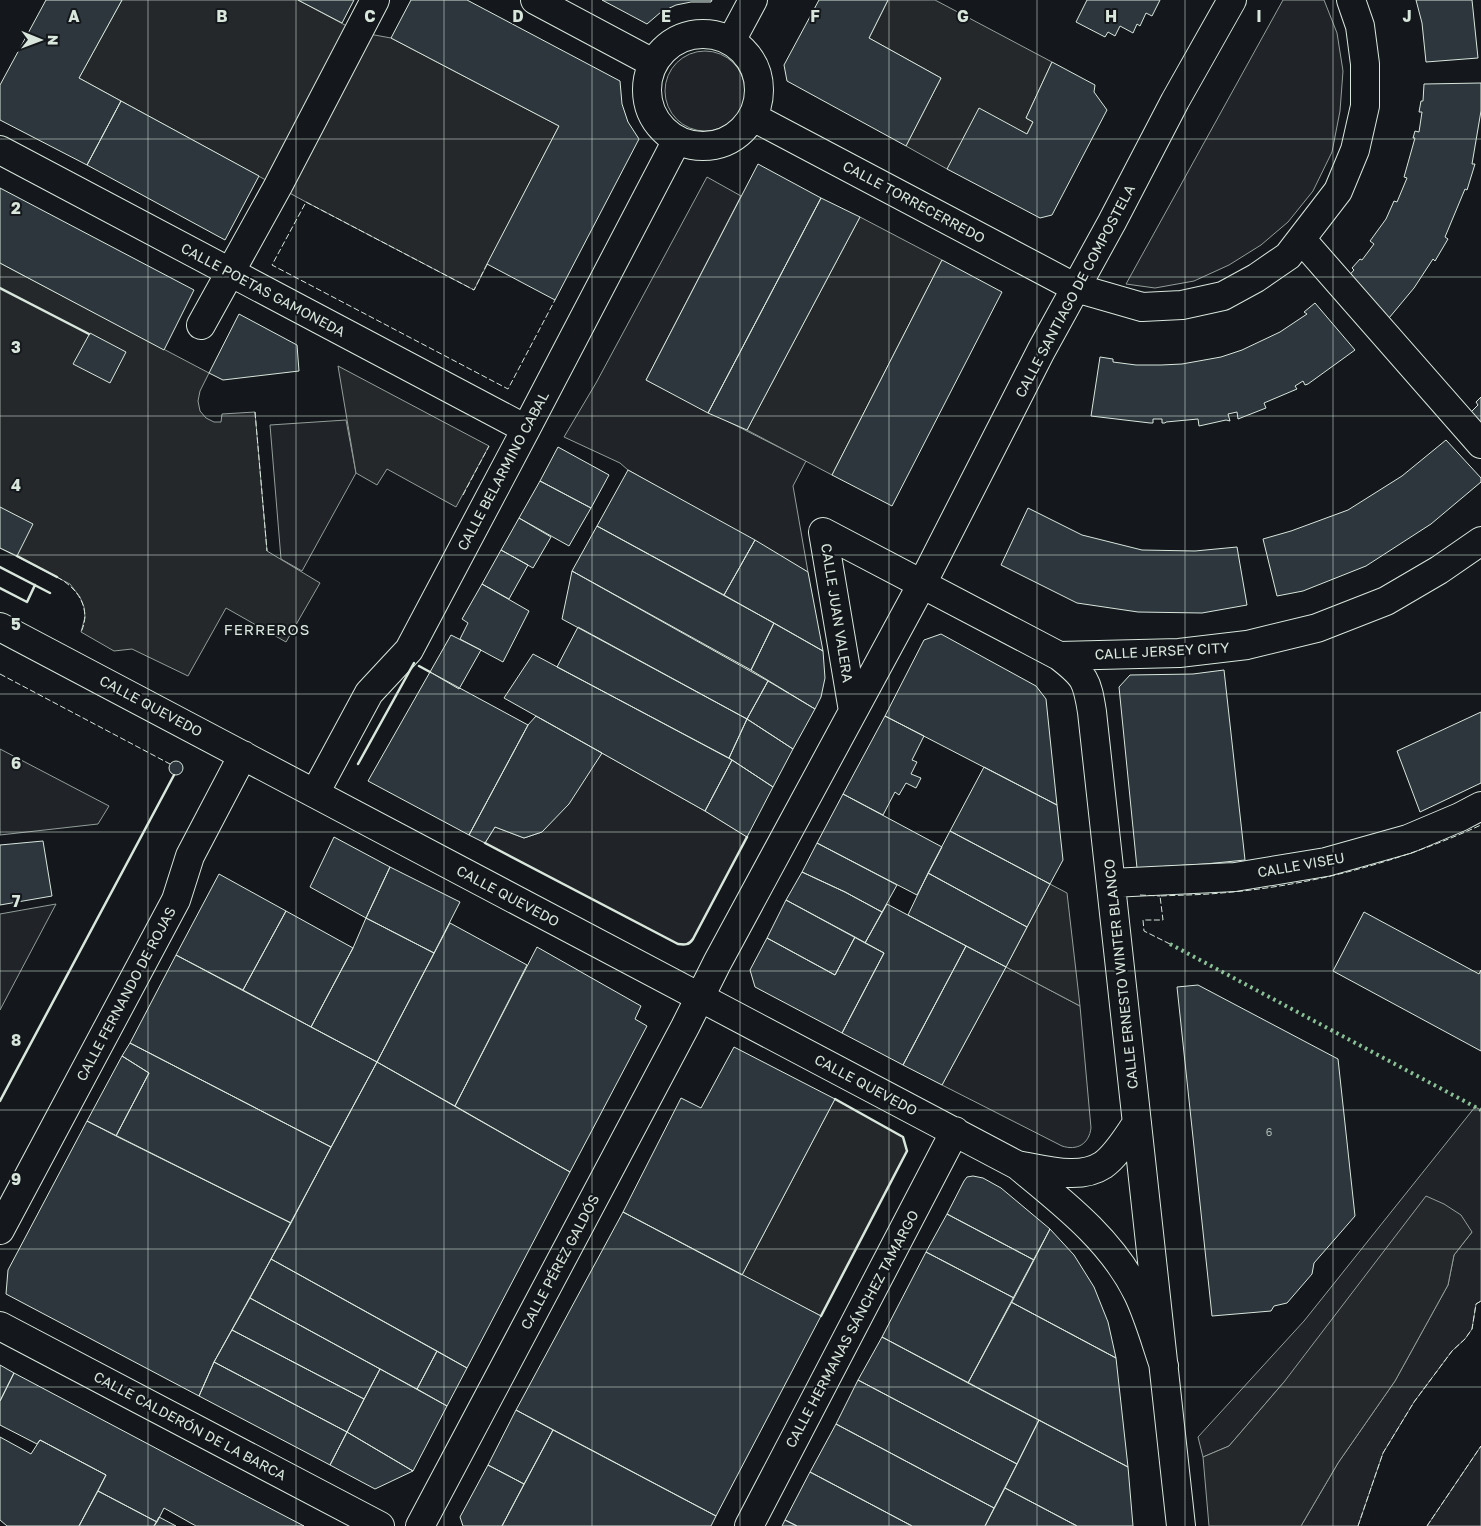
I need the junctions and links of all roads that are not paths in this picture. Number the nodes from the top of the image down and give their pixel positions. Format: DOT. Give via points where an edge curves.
graph roads {
  1 [pos="375,0"];
  2 [pos="535,0"];
  3 [pos="753,0"];
  4 [pos="1232,0"];
  5 [pos="1351,0"];
  6 [pos="731,41"];
  7 [pos="653,63"];
  8 [pos="753,117"];
  9 [pos="677,140"];
  10 [pos="0,150"];
  11 [pos="1302,240"];
  12 [pos="231,273"];
  13 [pos="1076,288"];
  14 [pos="202,325"];
  15 [pos="526,429"];
  16 [pos="1481,444"];
  17 [pos="1481,541"];
  18 [pos="922,584"];
  19 [pos="0,627"];
  20 [pos="1059,656"];
  21 [pos="852,711"];
  22 [pos="243,755"];
  23 [pos="315,793"];
  24 [pos="1481,806"];
  25 [pos="1111,883"];
  26 [pos="699,996"];
  27 [pos="1137,1123"];
  28 [pos="954,1131"];
  29 [pos="1017,1164"];
  30 [pos="0,1230"];
  31 [pos="0,1326"];
  32 [pos="1164,1366"];
  33 [pos="1174,1458"];
  34 [pos="380,1526"];
  35 [pos="420,1526"];
  36 [pos="749,1526"];
  37 [pos="1171,1526"];
  38 [pos="1181,1526"];
  1 -- 12 [label="street"];
  2 -- 7 [label="street"];
  3 -- 6 [label="street"];
  4 -- 13 [label="street, CALLE SANTIAGO DE COMPOSTELA"];
  5 -- 11 [label="street, CALLE TORRECERREDO" via="1363,45 1364,106 1355,150 1338,191"];
  6 -- 7 [label="street" via="714,35 696,34 680,39"];
  6 -- 8 [label="street" via="754,66 759,83"];
  7 -- 9 [label="street" via="648,80 650,106 663,129"];
  8 -- 9 [label="street" via="742,131 727,141 710,146"];
  8 -- 13 [label="street, CALLE TORRECERREDO"];
  9 -- 15 [label="street, CALLE BELARMINO CABAL"];
  10 -- 12 [label="street, CALLE POETAS GAMONEDA"];
  11 -- 13 [label="street, CALLE TORRECERREDO" via="1288,256 1223,296 1182,305 1142,307"];
  11 -- 16 [label="street"];
  12 -- 14 [label="street"];
  12 -- 15 [label="street, CALLE POETAS GAMONEDA"];
  13 -- 18 [label="street, CALLE SANTIAGO DE COMPOSTELA"];
  15 -- 23 [label="street, CALLE BELARMINO CABAL" via="409,650 369,693"];
  17 -- 20 [label="street, CALLE JERSEY CITY" via="1386,601 1317,628 1247,645 1188,652"];
  18 -- 20 [label="street, CALLE ERNESTO WINTER BLANCO"];
  18 -- 21 [label="street, CALLE JUAN VALERA"];
  18 -- 21 [label="street, CALLE JUAN VALERA" via="823,532"];
  19 -- 22 [label="street, CALLE QUEVEDO"];
  20 -- 25 [label="street, CALLE ERNESTO WINTER BLANCO" via="1085,679 1090,696"];
  21 -- 26 [label="street, CALLE JUAN VALERA"];
  22 -- 23 [label="street, CALLE QUEVEDO"];
  22 -- 30 [label="street, CALLE FERNANDO DE ROJAS" via="190,856 176,900"];
  23 -- 26 [label="street, CALLE QUEVEDO"];
  24 -- 25 [label="street, CALLE VISEU" via="1408,839 1326,862 1235,877"];
  25 -- 27 [label="street, CALLE ERNESTO WINTER BLANCO"];
  26 -- 28 [label="street, CALLE QUEVEDO"];
  26 -- 35 [label="street, CALLE PÉREZ GALDÓS"];
  27 -- 29 [label="street, CALLE QUEVEDO" via="1104,1165 1088,1172 1069,1173"];
  27 -- 32 [label="street, CALLE ERNESTO WINTER BLANCO"];
  28 -- 29 [label="street, CALLE QUEVEDO"];
  28 -- 36 [label="street, CALLE HERMANAS SÁNCHEZ TAMARGO"];
  29 -- 32 [label="street, CALLE QUEVEDO" via="1077,1216 1114,1255 1138,1294"];
  31 -- 34 [label="street, CALLE CALDERÓN DE LA BARCA"];
  32 -- 33 [label="street, CALLE ERNESTO WINTER BLANCO"];
  33 -- 37 [label="street, CALLE ERNESTO WINTER BLANCO"];
  33 -- 38 [label="street, CALLE ERNESTO WINTER BLANCO"];
}
